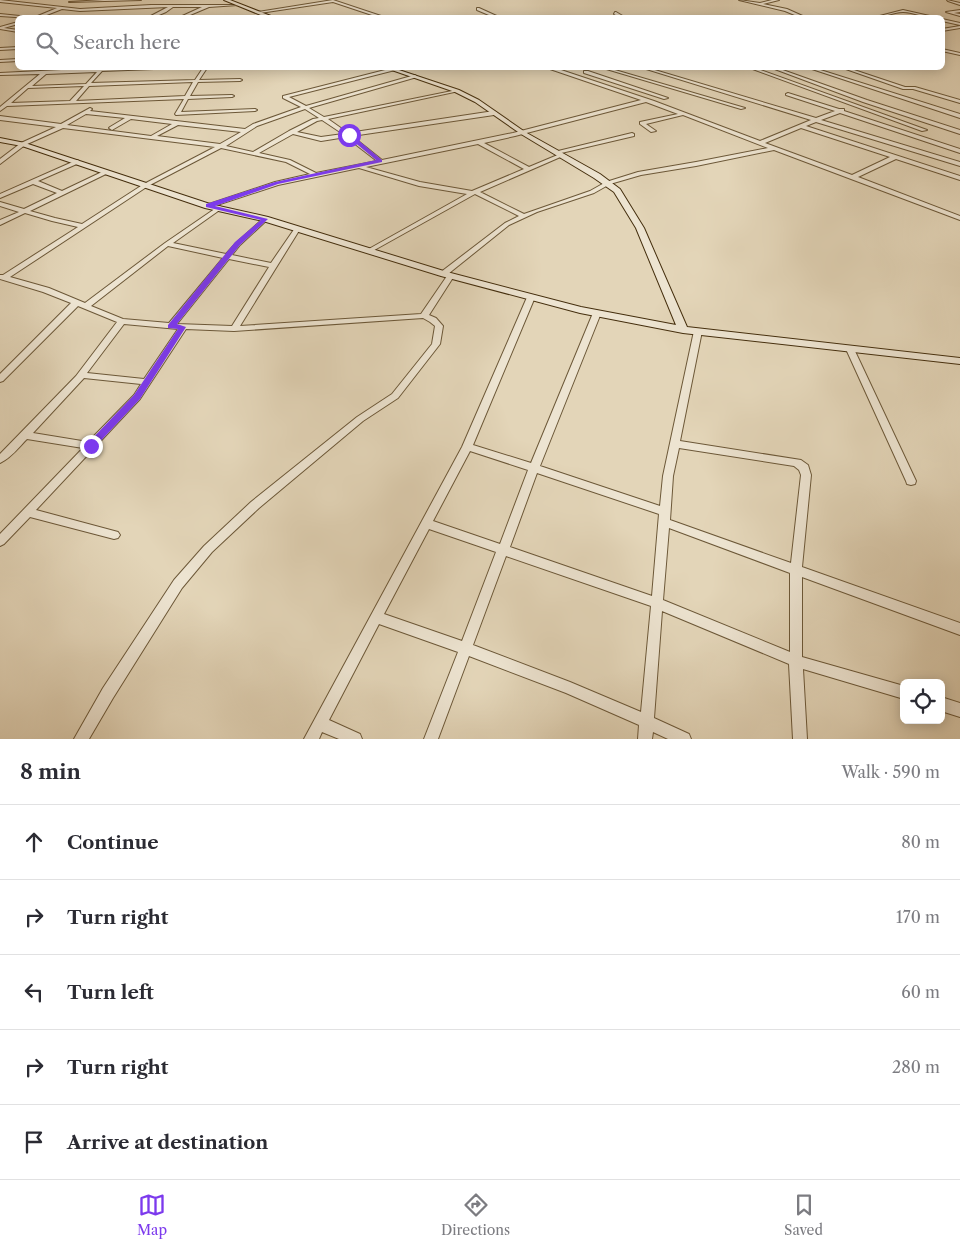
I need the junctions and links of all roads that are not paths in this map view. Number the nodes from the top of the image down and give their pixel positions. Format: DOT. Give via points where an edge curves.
graph roads {
  1 [pos="130,0"];
  2 [pos="147,0"];
  3 [pos="226,0"];
  4 [pos="742,0"];
  5 [pos="777,0"];
  6 [pos="949,0"];
  7 [pos="0,1"];
  8 [pos="13,1"];
  9 [pos="72,1"];
  10 [pos="759,4"];
  11 [pos="960,4"];
  12 [pos="0,5"];
  13 [pos="236,5"];
  14 [pos="173,6"];
  15 [pos="208,6"];
  16 [pos="64,7"];
  17 [pos="478,9"];
  18 [pos="260,12"];
  19 [pos="960,12"];
  20 [pos="615,13"];
  21 [pos="0,14"];
  22 [pos="42,15"];
  23 [pos="156,15"];
  24 [pos="186,15"];
  25 [pos="267,15"];
  26 [pos="377,15"];
  27 [pos="493,15"];
  28 [pos="619,15"];
  29 [pos="798,15"];
  30 [pos="886,15"];
  31 [pos="921,15"];
  32 [pos="15,16"];
  33 [pos="960,16"];
  34 [pos="945,21"];
  35 [pos="15,24"];
  36 [pos="960,25"];
  37 [pos="0,28"];
  38 [pos="945,29"];
  39 [pos="15,30"];
  40 [pos="951,47"];
  41 [pos="15,48"];
  42 [pos="945,48"];
  43 [pos="0,49"];
  44 [pos="945,50"];
  45 [pos="960,54"];
  46 [pos="8,60"];
  47 [pos="15,60"];
  48 [pos="0,61"];
  49 [pos="0,66"];
  50 [pos="38,70"];
  51 [pos="47,70"];
  52 [pos="101,70"];
  53 [pos="204,70"];
  54 [pos="384,70"];
  55 [pos="397,70"];
  56 [pos="559,70"];
  57 [pos="594,70"];
  58 [pos="612,70"];
  59 [pos="652,70"];
  60 [pos="758,70"];
  61 [pos="780,70"];
  62 [pos="817,70"];
  63 [pos="851,70"];
  64 [pos="586,72"];
  65 [pos="0,74"];
  66 [pos="575,75"];
  67 [pos="415,76"];
  68 [pos="240,80"];
  69 [pos="196,81"];
  70 [pos="144,83"];
  71 [pos="87,86"];
  72 [pos="29,87"];
  73 [pos="140,89"];
  74 [pos="457,91"];
  75 [pos="135,94"];
  76 [pos="788,94"];
  77 [pos="232,96"];
  78 [pos="189,98"];
  79 [pos="666,98"];
  80 [pos="0,100"];
  81 [pos="130,100"];
  82 [pos="646,100"];
  83 [pos="104,101"];
  84 [pos="865,101"];
  85 [pos="72,102"];
  86 [pos="960,102"];
  87 [pos="9,103"];
  88 [pos="855,105"];
  89 [pos="307,107"];
  90 [pos="744,108"];
  91 [pos="0,110"];
  92 [pos="255,110"];
  93 [pos="840,111"];
  94 [pos="86,112"];
  95 [pos="494,113"];
  96 [pos="684,114"];
  97 [pos="960,116"];
  98 [pos="132,117"];
  99 [pos="0,118"];
  100 [pos="324,118"];
  101 [pos="816,120"];
  102 [pos="177,123"];
  103 [pos="62,126"];
  104 [pos="801,126"];
  105 [pos="112,128"];
  106 [pos="924,130"];
  107 [pos="245,131"];
  108 [pos="653,131"];
  109 [pos="291,132"];
  110 [pos="523,132"];
  111 [pos="960,132"];
  112 [pos="349,135"];
  113 [pos="632,135"];
  114 [pos="152,138"];
  115 [pos="0,140"];
  116 [pos="479,142"];
  117 [pos="761,142"];
  118 [pos="23,144"];
  119 [pos="220,146"];
  120 [pos="775,148"];
  121 [pos="959,150"];
  122 [pos="256,153"];
  123 [pos="559,153"];
  124 [pos="895,157"];
  125 [pos="380,161"];
  126 [pos="0,162"];
  127 [pos="77,162"];
  128 [pos="960,164"];
  129 [pos="358,166"];
  130 [pos="529,169"];
  131 [pos="106,172"];
  132 [pos="314,174"];
  133 [pos="854,177"];
  134 [pos="960,178"];
  135 [pos="32,181"];
  136 [pos="608,183"];
  137 [pos="146,185"];
  138 [pos="63,193"];
  139 [pos="473,193"];
  140 [pos="0,196"];
  141 [pos="0,204"];
  142 [pos="208,206"];
  143 [pos="219,208"];
  144 [pos="27,210"];
  145 [pos="524,216"];
  146 [pos="960,218"];
  147 [pos="265,219"];
  148 [pos="0,223"];
  149 [pos="82,226"];
  150 [pos="297,229"];
  151 [pos="167,244"];
  152 [pos="368,251"];
  153 [pos="227,257"];
  154 [pos="273,266"];
  155 [pos="447,275"];
  156 [pos="2,277"];
  157 [pos="531,297"];
  158 [pos="82,304"];
  159 [pos="597,313"];
  160 [pos="424,316"];
  161 [pos="122,320"];
  162 [pos="171,326"];
  163 [pos="183,327"];
  164 [pos="234,329"];
  165 [pos="683,330"];
  166 [pos="698,332"];
  167 [pos="850,349"];
  168 [pos="960,361"];
  169 [pos="81,375"];
  170 [pos="0,379"];
  171 [pos="147,382"];
  172 [pos="26,435"];
  173 [pos="675,444"];
  174 [pos="91,446"];
  175 [pos="467,447"];
  176 [pos="0,459"];
  177 [pos="534,468"];
  178 [pos="911,481"];
  179 [pos="28,512"];
  180 [pos="664,517"];
  181 [pos="426,523"];
  182 [pos="114,535"];
  183 [pos="0,541"];
  184 [pos="504,550"];
  185 [pos="796,569"];
  186 [pos="657,603"];
  187 [pos="376,617"];
  188 [pos="960,629"];
  189 [pos="467,648"];
  190 [pos="796,661"];
  191 [pos="900,692"];
  192 [pos="945,705"];
  193 [pos="960,710"];
  194 [pos="647,721"];
  195 [pos="319,723"];
  196 [pos="81,739"];
  197 [pos="311,739"];
  198 [pos="355,739"];
  199 [pos="431,739"];
  200 [pos="645,739"];
  201 [pos="684,739"];
  202 [pos="800,739"];
  1 -- 2 [label="street"];
  1 -- 9 [label="street"];
  3 -- 13 [label="street"];
  4 -- 10 [label="street"];
  5 -- 10 [label="street"];
  6 -- 11 [label="street"];
  7 -- 8 [label="street"];
  8 -- 12 [label="street"];
  8 -- 16 [label="street"];
  9 -- 16 [label="street"];
  10 -- 29 [label="street"];
  13 -- 15 [label="street"];
  13 -- 18 [label="street"];
  14 -- 15 [label="street"];
  14 -- 16 [label="street" via="80,10"];
  14 -- 23 [label="street"];
  15 -- 24 [label="street"];
  16 -- 22 [label="street"];
  17 -- 27 [label="street"];
  18 -- 25 [label="street"];
  18 -- 26 [label="street" via="333,1"];
  19 -- 33 [label="street" via="948,12"];
  20 -- 28 [label="street"];
  21 -- 32 [label="street"];
  30 -- 31 [label="street" via="903,11"];
  34 -- 36 [label="street"];
  35 -- 37 [label="street"];
  36 -- 38 [label="street"];
  37 -- 39 [label="street"];
  40 -- 42 [label="street"];
  41 -- 43 [label="street"];
  44 -- 45 [label="street"];
  46 -- 47 [label="street"];
  46 -- 48 [label="street"];
  46 -- 49 [label="street"];
  50 -- 65 [label="street"];
  51 -- 72 [label="street"];
  52 -- 71 [label="street"];
  53 -- 69 [label="street"];
  54 -- 89 [label="street" via="286,96"];
  55 -- 67 [label="street"];
  56 -- 66 [label="street"];
  57 -- 64 [label="street"];
  58 -- 90 [label="street"];
  59 -- 101 [label="street"];
  60 -- 88 [label="street"];
  61 -- 84 [label="street"];
  62 -- 97 [label="street"];
  63 -- 86 [label="street"];
  64 -- 66 [label="street"];
  64 -- 79 [label="street"];
  66 -- 82 [label="street"];
  67 -- 74 [label="street"];
  67 -- 89 [label="street"];
  68 -- 69 [label="street"];
  69 -- 70 [label="street"];
  69 -- 78 [label="street"];
  70 -- 71 [label="street"];
  70 -- 73 [label="street"];
  71 -- 72 [label="street"];
  71 -- 85 [label="street"];
  72 -- 87 [label="street"];
  74 -- 95 [label="street"];
  74 -- 100 [label="street"];
  75 -- 81 [label="street"];
  76 -- 93 [label="street"];
  77 -- 78 [label="street"];
  78 -- 81 [label="street"];
  78 -- 92 [label="street" via="178,114"];
  80 -- 87 [label="street"];
  81 -- 83 [label="street"];
  82 -- 96 [label="street"];
  82 -- 110 [label="street"];
  83 -- 85 [label="street"];
  83 -- 94 [label="street"];
  84 -- 88 [label="street"];
  84 -- 111 [label="street"];
  85 -- 87 [label="street"];
  87 -- 91 [label="street"];
  88 -- 93 [label="street"];
  88 -- 106 [label="street"];
  89 -- 100 [label="street"];
  89 -- 107 [label="street"];
  93 -- 101 [label="street"];
  93 -- 121 [label="street"];
  94 -- 98 [label="street"];
  94 -- 103 [label="street"];
  95 -- 110 [label="street"];
  95 -- 112 [label="street"];
  96 -- 108 [label="street" via="641,124"];
  96 -- 117 [label="street"];
  98 -- 102 [label="street"];
  98 -- 105 [label="street"];
  99 -- 103 [label="street"];
  100 -- 109 [label="street"];
  100 -- 112 [label="street"];
  101 -- 104 [label="street"];
  101 -- 128 [label="street"];
  102 -- 107 [label="street"];
  102 -- 114 [label="street"];
  103 -- 114 [label="street"];
  103 -- 118 [label="street"];
  104 -- 117 [label="street"];
  104 -- 124 [label="street"];
  107 -- 119 [label="street"];
  109 -- 112 [label="street" via="321,139"];
  109 -- 122 [label="street"];
  110 -- 116 [label="street"];
  110 -- 123 [label="street"];
  112 -- 125 [label="street"];
  113 -- 123 [label="street"];
  114 -- 119 [label="street"];
  115 -- 118 [label="street"];
  116 -- 125 [label="street"];
  116 -- 130 [label="street"];
  117 -- 120 [label="street"];
  118 -- 126 [label="street"];
  118 -- 127 [label="street"];
  119 -- 122 [label="street"];
  119 -- 137 [label="street"];
  120 -- 133 [label="street"];
  120 -- 136 [label="street" via="640,173"];
  122 -- 132 [label="street" via="288,161"];
  123 -- 130 [label="street"];
  123 -- 136 [label="street"];
  124 -- 133 [label="street"];
  124 -- 134 [label="street"];
  125 -- 129 [label="street"];
  127 -- 131 [label="street"];
  127 -- 135 [label="street"];
  129 -- 132 [label="street"];
  129 -- 139 [label="street" via="420,184"];
  130 -- 139 [label="street"];
  131 -- 137 [label="street"];
  131 -- 138 [label="street"];
  132 -- 142 [label="street"];
  133 -- 146 [label="street"];
  135 -- 138 [label="street"];
  135 -- 140 [label="street"];
  136 -- 145 [label="street" via="592,192"];
  136 -- 165 [label="street" via="617,191 640,228"];
  137 -- 142 [label="street"];
  137 -- 149 [label="street"];
  138 -- 144 [label="street"];
  139 -- 145 [label="street"];
  139 -- 152 [label="street"];
  141 -- 144 [label="street"];
  142 -- 143 [label="street"];
  143 -- 147 [label="street"];
  143 -- 151 [label="street"];
  144 -- 148 [label="street"];
  144 -- 149 [label="street"];
  145 -- 155 [label="street" via="507,224"];
  147 -- 150 [label="street"];
  147 -- 153 [label="street"];
  149 -- 156 [label="street"];
  150 -- 152 [label="street"];
  150 -- 154 [label="street"];
  151 -- 153 [label="street"];
  151 -- 158 [label="street"];
  152 -- 155 [label="street"];
  153 -- 154 [label="street"];
  153 -- 162 [label="street"];
  154 -- 164 [label="street"];
  155 -- 157 [label="street"];
  155 -- 160 [label="street"];
  156 -- 158 [label="street"];
  157 -- 159 [label="street"];
  157 -- 175 [label="street"];
  158 -- 161 [label="street"];
  158 -- 170 [label="street"];
  159 -- 165 [label="street"];
  159 -- 177 [label="street"];
  160 -- 164 [label="street"];
  160 -- 196 [label="street" via="439,326 436,344 396,396 360,419 270,492 208,549 178,584"];
  161 -- 162 [label="street"];
  161 -- 169 [label="street"];
  162 -- 163 [label="street"];
  163 -- 164 [label="street"];
  163 -- 171 [label="street"];
  165 -- 166 [label="street"];
  166 -- 167 [label="street"];
  166 -- 173 [label="street"];
  167 -- 168 [label="street"];
  167 -- 178 [label="street"];
  169 -- 171 [label="street"];
  169 -- 172 [label="street"];
  171 -- 174 [label="street"];
  172 -- 174 [label="street"];
  172 -- 176 [label="street"];
  173 -- 180 [label="street"];
  173 -- 185 [label="street" via="797,463 804,468 806,476"];
  174 -- 179 [label="street"];
  175 -- 177 [label="street"];
  175 -- 181 [label="street"];
  177 -- 180 [label="street"];
  177 -- 184 [label="street"];
  179 -- 182 [label="street"];
  179 -- 183 [label="street"];
  180 -- 185 [label="street"];
  180 -- 186 [label="street"];
  181 -- 184 [label="street"];
  181 -- 187 [label="street"];
  184 -- 186 [label="street"];
  184 -- 189 [label="street"];
  185 -- 188 [label="street"];
  185 -- 190 [label="street"];
  186 -- 190 [label="street"];
  186 -- 194 [label="street"];
  187 -- 189 [label="street"];
  187 -- 195 [label="street"];
  189 -- 194 [label="street"];
  189 -- 199 [label="street"];
  190 -- 191 [label="street"];
  190 -- 202 [label="street"];
  192 -- 193 [label="street"];
  194 -- 200 [label="street"];
  194 -- 201 [label="street"];
  195 -- 197 [label="street"];
  195 -- 198 [label="street"];
}
